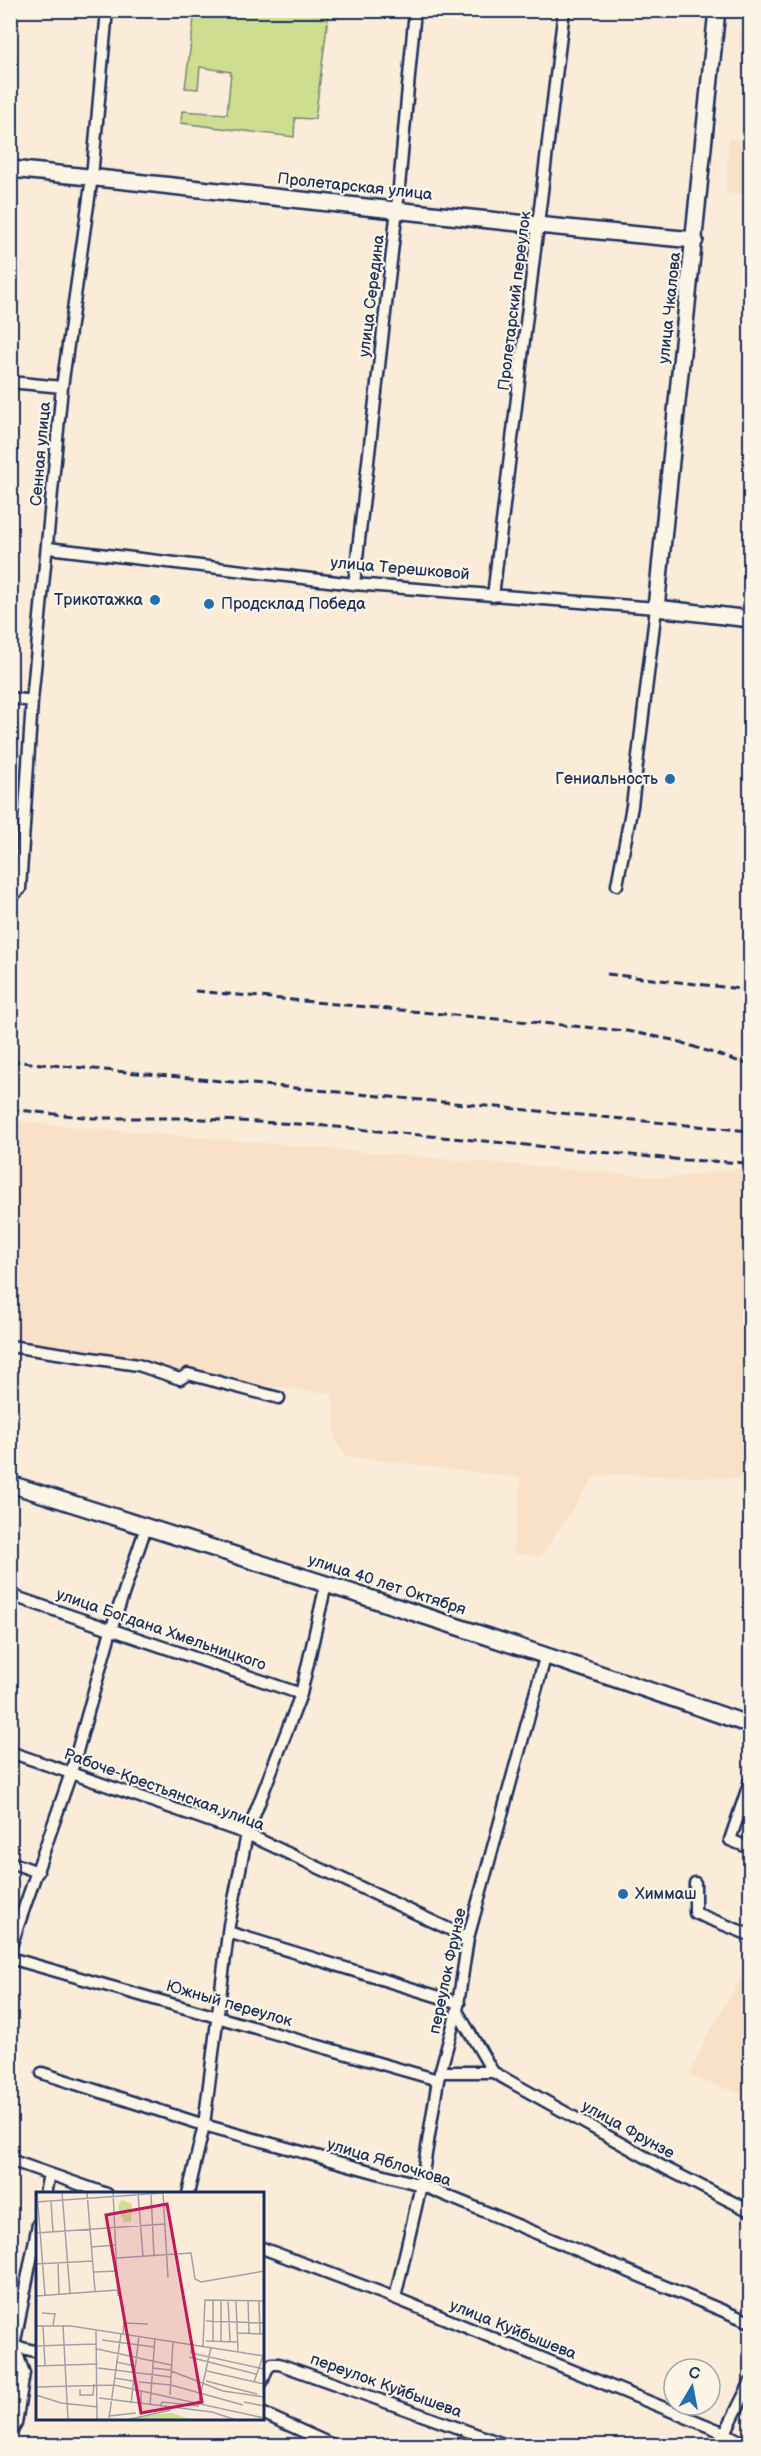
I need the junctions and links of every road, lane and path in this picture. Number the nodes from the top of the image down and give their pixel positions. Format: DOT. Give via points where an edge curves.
graph roads {
  1 [pos="107,10"];
  2 [pos="415,10"];
  3 [pos="564,10"];
  4 [pos="717,10"];
  5 [pos="10,169"];
  6 [pos="92,177"];
  7 [pos="397,209"];
  8 [pos="540,226"];
  9 [pos="695,240"];
  10 [pos="10,382"];
  11 [pos="62,387"];
  12 [pos="48,548"];
  13 [pos="354,584"];
  14 [pos="493,596"];
  15 [pos="656,608"];
  16 [pos="750,619"];
  17 [pos="10,698"];
  18 [pos="32,701"];
  19 [pos="617,885"];
  20 [pos="10,898"];
  21 [pos="10,1346"];
  22 [pos="279,1398"];
  23 [pos="10,1484"];
  24 [pos="146,1527"];
  25 [pos="326,1584"];
  26 [pos="10,1594"];
  27 [pos="111,1630"];
  28 [pos="546,1654"];
  29 [pos="301,1694"];
  30 [pos="750,1725"];
  31 [pos="10,1752"];
  32 [pos="71,1773"];
  33 [pos="750,1781"];
  34 [pos="247,1834"];
  35 [pos="750,1848"];
  36 [pos="10,1862"];
  37 [pos="38,1872"];
  38 [pos="695,1883"];
  39 [pos="228,1932"];
  40 [pos="750,1935"];
  41 [pos="468,1938"];
  42 [pos="10,1949"];
  43 [pos="10,1958"];
  44 [pos="458,2007"];
  45 [pos="218,2016"];
  46 [pos="493,2072"];
  47 [pos="42,2073"];
  48 [pos="439,2076"];
  49 [pos="204,2125"];
  50 [pos="10,2160"];
  51 [pos="49,2174"];
  52 [pos="421,2185"];
  53 [pos="45,2192"];
  54 [pos="104,2192"];
  55 [pos="188,2192"];
  56 [pos="750,2211"];
  57 [pos="36,2233"];
  58 [pos="264,2249"];
  59 [pos="396,2298"];
  60 [pos="750,2322"];
  61 [pos="12,2345"];
  62 [pos="36,2351"];
  63 [pos="264,2377"];
  64 [pos="750,2383"];
  65 [pos="264,2414"];
  66 [pos="725,2433"];
  67 [pos="10,2434"];
  68 [pos="334,2445"];
  69 [pos="509,2445"];
  70 [pos="722,2445"];
  71 [pos="749,2445"];
  1 -- 6 [label="street, Сенная улица"];
  2 -- 7 [label="street, улица Середина"];
  3 -- 8 [label="street, Пролетарский переулок"];
  4 -- 9 [label="street, улица Чкалова"];
  5 -- 6 [label="street, Пролетарская улица"];
  6 -- 7 [label="street, Пролетарская улица"];
  6 -- 11 [label="street, Сенная улица"];
  7 -- 8 [label="street, Пролетарская улица"];
  7 -- 13 [label="street, улица Середина"];
  8 -- 9 [label="street, Пролетарская улица"];
  8 -- 14 [label="street, Пролетарский переулок"];
  9 -- 15 [label="street, улица Чкалова"];
  10 -- 11 [label="street"];
  11 -- 12 [label="street, Сенная улица"];
  12 -- 13 [label="street, улица Терешковой"];
  12 -- 18 [label="street, Сенная улица"];
  13 -- 14 [label="street, улица Терешковой"];
  14 -- 15 [label="street, улица Терешковой"];
  15 -- 16 [label="street, улица Терешковой"];
  15 -- 19 [label="street" via="632,806"];
  17 -- 18 [label="street"];
  18 -- 20 [label="street, Сенная улица" via="20,889"];
  21 -- 22 [label="street" via="138,1365 180,1379 188,1374"];
  23 -- 24 [label="street, улица 40 лет Октября"];
  24 -- 25 [label="street, улица 40 лет Октября"];
  24 -- 27 [label="street"];
  25 -- 28 [label="street, улица 40 лет Октября"];
  25 -- 29 [label="street"];
  26 -- 27 [label="street, улица Богдана Хмельницкого"];
  27 -- 29 [label="street, улица Богдана Хмельницкого"];
  27 -- 32 [label="street"];
  28 -- 30 [label="street, улица 40 лет Октября"];
  28 -- 41 [label="street, переулок Фрунзе"];
  29 -- 34 [label="street"];
  31 -- 32 [label="street, Рабоче-Крестьянская улица"];
  32 -- 34 [label="street, Рабоче-Крестьянская улица"];
  32 -- 37 [label="street"];
  33 -- 35 [label="street" via="730,1840"];
  34 -- 39 [label="street"];
  34 -- 41 [label="street, Рабоче-Крестьянская улица"];
  36 -- 37 [label="street"];
  37 -- 42 [label="street"];
  38 -- 40 [label="street" via="695,1913"];
  39 -- 44 [label="street"];
  39 -- 45 [label="street"];
  41 -- 44 [label="street, переулок Фрунзе"];
  43 -- 45 [label="street, Южный переулок"];
  44 -- 46 [label="street"];
  44 -- 48 [label="street, переулок Фрунзе"];
  45 -- 48 [label="street, Южный переулок"];
  45 -- 49 [label="street"];
  46 -- 48 [label="street, улица Фрунзе"];
  46 -- 56 [label="street, улица Фрунзе" via="664,2168"];
  47 -- 49 [label="street, улица Яблочкова"];
  48 -- 52 [label="street, переулок Фрунзе"];
  49 -- 52 [label="street, улица Яблочкова"];
  49 -- 55 [label="street"];
  50 -- 51 [label="street"];
  51 -- 53 [label="street"];
  51 -- 54 [label="street"];
  52 -- 59 [label="street, переулок Фрунзе"];
  52 -- 60 [label="street, улица Яблочкова"];
  57 -- 61 [label="street"];
  58 -- 59 [label="street, улица Куйбышева"];
  59 -- 66 [label="street, улица Куйбышева"];
  61 -- 62 [label="street"];
  61 -- 67 [label="street" via="24,2373 16,2424"];
  63 -- 69 [label="street, переулок Куйбышева" via="272,2364 279,2364"];
  64 -- 66 [label="street"];
  65 -- 68 [label="street"];
  66 -- 70 [label="street"];
  66 -- 71 [label="street, улица Куйбышева"];
}
